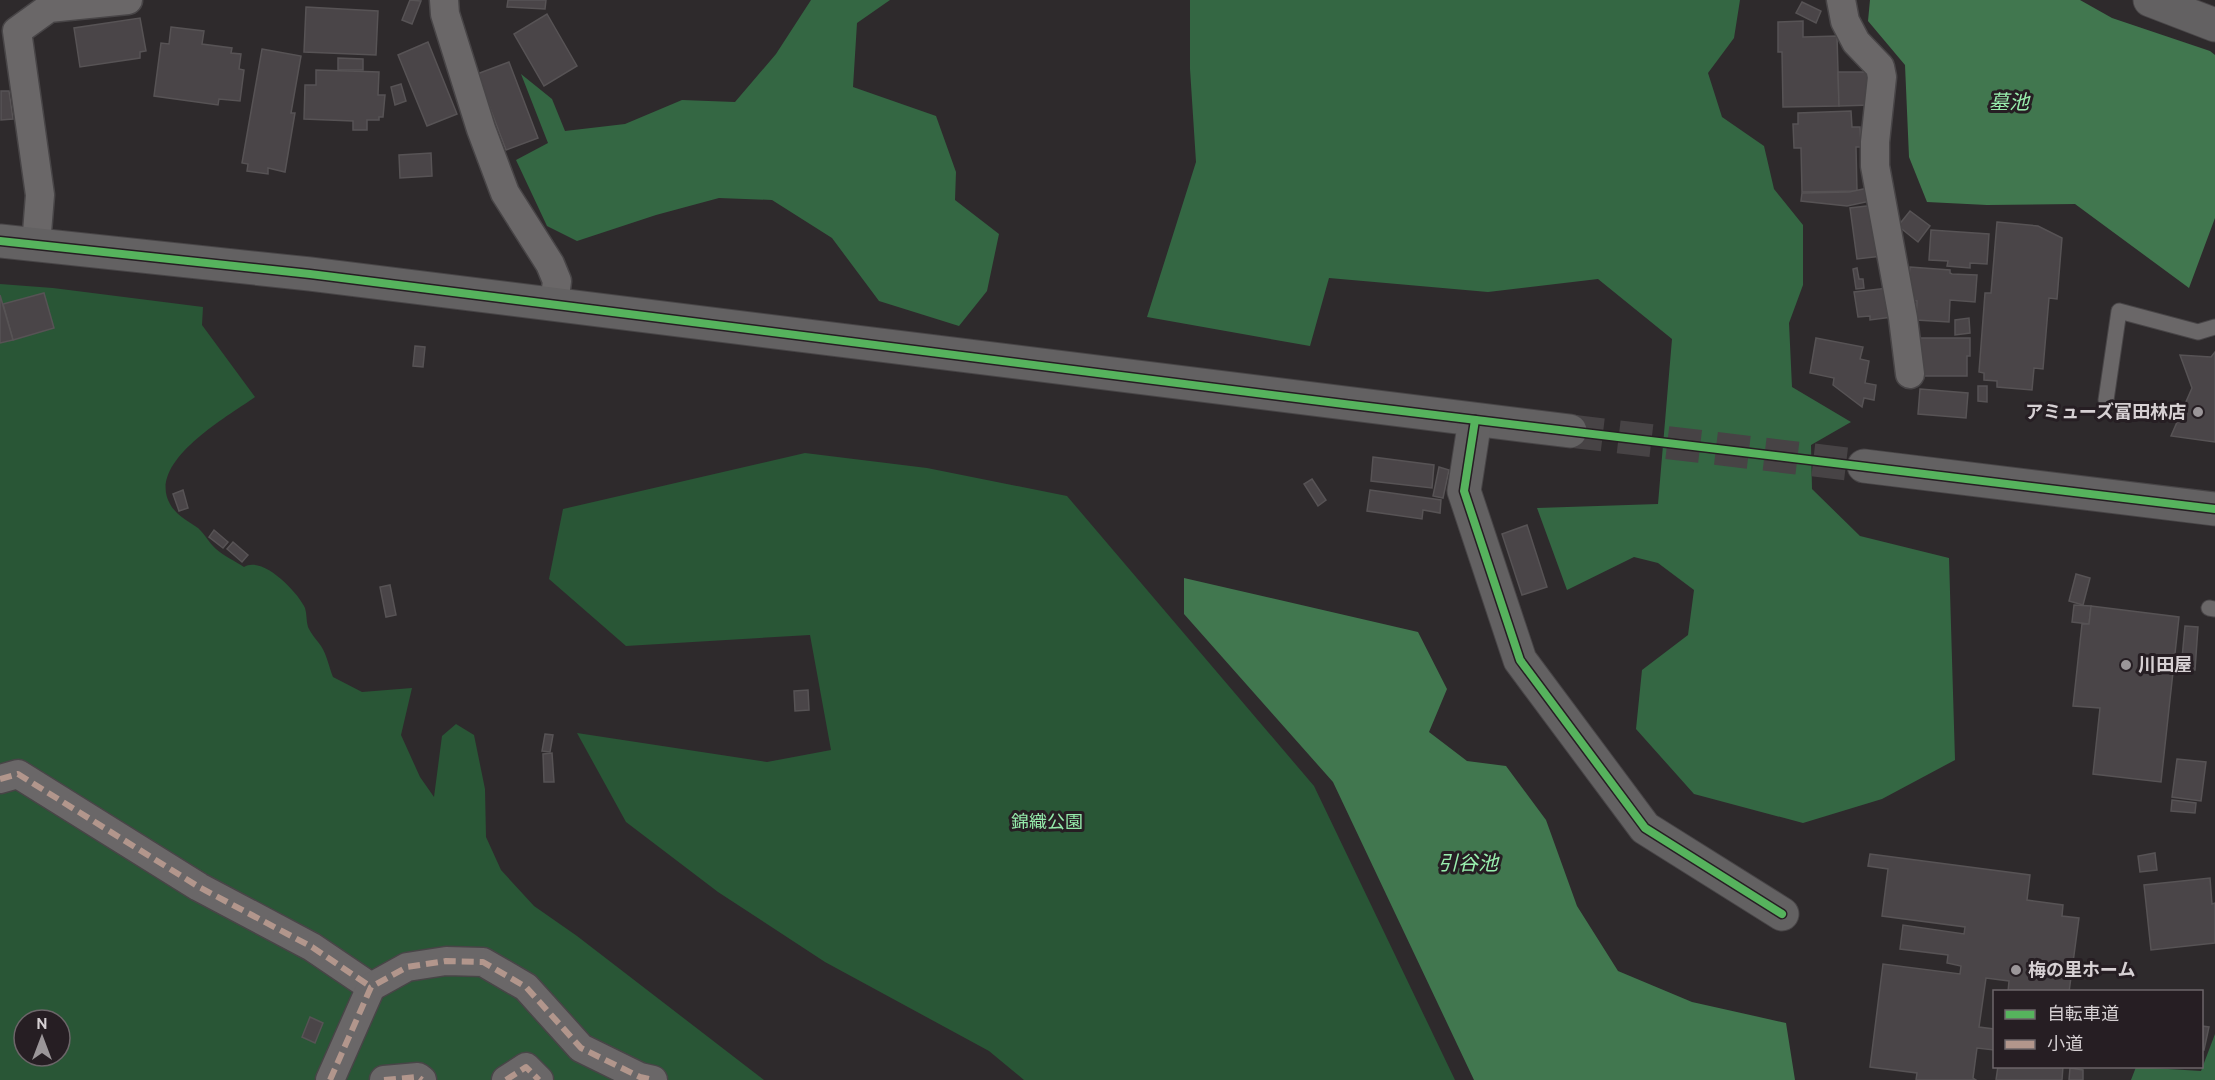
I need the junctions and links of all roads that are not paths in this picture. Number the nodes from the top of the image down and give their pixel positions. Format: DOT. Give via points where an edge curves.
graph roads {
  1 [pos="128,0"];
  2 [pos="444,0"];
  3 [pos="1841,0"];
  4 [pos="2150,0"];
  5 [pos="2215,25"];
  6 [pos="0,242"];
  7 [pos="36,245"];
  8 [pos="554,305"];
  9 [pos="2215,327"];
  10 [pos="1910,374"];
  11 [pos="2106,400"];
  12 [pos="1475,420"];
  13 [pos="1570,431"];
  14 [pos="1864,466"];
  15 [pos="2215,509"];
  16 [pos="0,779"];
  17 [pos="1782,914"];
  18 [pos="371,987"];
  19 [pos="330,1080"];
  20 [pos="384,1080"];
  21 [pos="422,1080"];
  22 [pos="506,1080"];
  23 [pos="539,1080"];
  24 [pos="653,1080"];
  1 -- 7 [label="street" via="50,8 17,31 40,195"];
  2 -- 8 [label="street" via="481,129 505,193 557,281"];
  3 -- 10 [label="street" via="1845,21 1856,42 1880,67 1882,77 1875,166"];
  4 -- 5 [label="street"];
  6 -- 7 [label="street"];
  7 -- 8 [label="street"];
  8 -- 12 [label="street"];
  9 -- 11 [label="lane" via="2198,332 2120,311"];
  12 -- 13 [label="street"];
  12 -- 17 [label="street" via="1464,491 1520,660 1646,828"];
  14 -- 15 [label="street"];
  16 -- 18 [label="street" via="18,774 199,887 312,947"];
  18 -- 19 [label="street"];
  18 -- 24 [label="street" via="408,967 446,961 483,962 526,987 581,1048"];
  20 -- 21 [label="street"];
  22 -- 23 [label="street" via="526,1067"];
}
